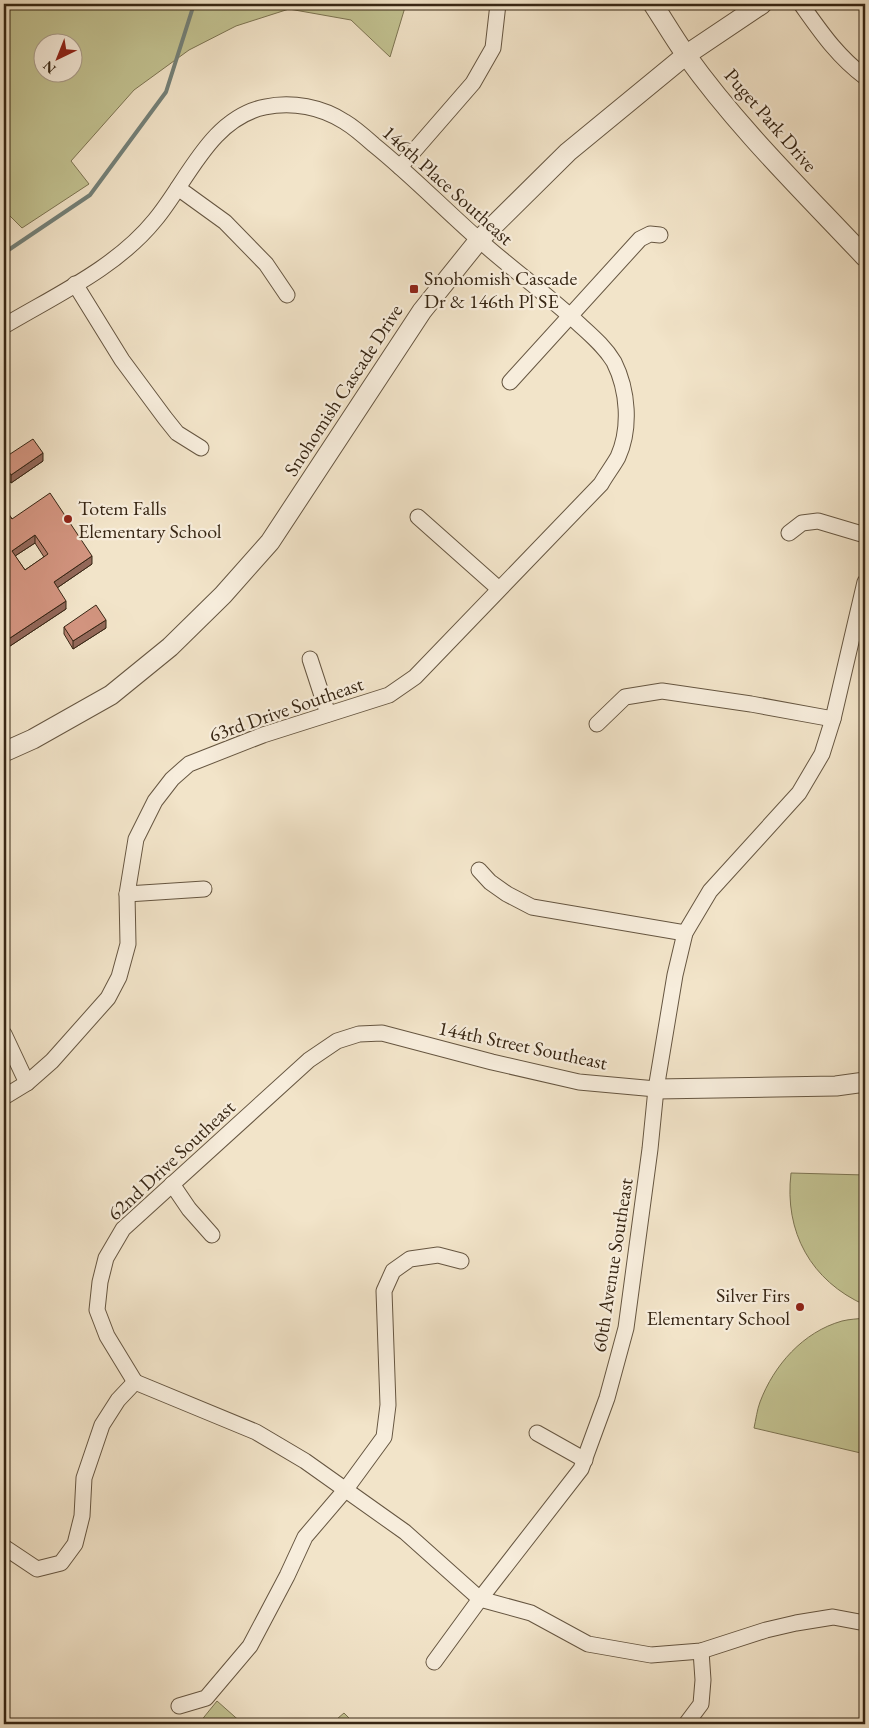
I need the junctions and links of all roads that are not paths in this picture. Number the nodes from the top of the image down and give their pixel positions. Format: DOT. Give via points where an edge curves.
graph roads {
  1 [pos="498,4"];
  2 [pos="653,4"];
  3 [pos="762,4"];
  4 [pos="801,4"];
  5 [pos="686,55"];
  6 [pos="865,76"];
  7 [pos="400,166"];
  8 [pos="178,188"];
  9 [pos="660,234"];
  10 [pos="479,240"];
  11 [pos="865,257"];
  12 [pos="75,284"];
  13 [pos="287,295"];
  14 [pos="570,315"];
  15 [pos="4,326"];
  16 [pos="621,381"];
  17 [pos="510,382"];
  18 [pos="201,448"];
  19 [pos="418,517"];
  20 [pos="789,533"];
  21 [pos="865,535"];
  22 [pos="865,582"];
  23 [pos="499,589"];
  24 [pos="310,659"];
  25 [pos="328,714"];
  26 [pos="833,719"];
  27 [pos="597,724"];
  28 [pos="4,752"];
  29 [pos="479,870"];
  30 [pos="204,889"];
  31 [pos="127,894"];
  32 [pos="685,933"];
  33 [pos="4,1034"];
  34 [pos="382,1034"];
  35 [pos="865,1082"];
  36 [pos="27,1083"];
  37 [pos="656,1089"];
  38 [pos="4,1097"];
  39 [pos="172,1184"];
  40 [pos="212,1235"];
  41 [pos="461,1261"];
  42 [pos="135,1382"];
  43 [pos="537,1433"];
  44 [pos="584,1460"];
  45 [pos="346,1489"];
  46 [pos="4,1547"];
  47 [pos="480,1599"];
  48 [pos="865,1623"];
  49 [pos="701,1651"];
  50 [pos="434,1662"];
  51 [pos="179,1706"];
  52 [pos="686,1724"];
  1 -- 7 [label="street" via="493,48 473,83"];
  2 -- 5 [label="street, Puget Park Drive"];
  3 -- 5 [label="street, Snohomish Cascade Drive"];
  4 -- 6 [label="street" via="848,64"];
  5 -- 10 [label="street, Snohomish Cascade Drive" via="568,152"];
  5 -- 11 [label="street, Puget Park Drive" via="767,153"];
  7 -- 8 [label="street, 146th Place Southeast" via="346,122 324,111 298,105 265,107 244,114 224,128 198,156"];
  7 -- 10 [label="street, 146th Place Southeast"];
  8 -- 12 [label="street, 146th Place Southeast" via="131,246"];
  8 -- 13 [label="street" via="226,222 266,264"];
  9 -- 14 [label="street" via="640,238"];
  10 -- 14 [label="street, 146th Place Southeast"];
  10 -- 28 [label="street, Snohomish Cascade Drive" via="422,312 270,542 223,595 170,647 111,695"];
  12 -- 15 [label="street, 146th Place Southeast"];
  12 -- 18 [label="street" via="122,360 165,418 177,433"];
  14 -- 16 [label="street, 146th Place Southeast" via="605,348"];
  14 -- 17 [label="street"];
  16 -- 23 [label="street, 63rd Drive Southeast" via="626,404 625,431 618,456 601,484"];
  19 -- 23 [label="street"];
  20 -- 21 [label="street" via="802,523 818,521"];
  22 -- 26 [label="street"];
  23 -- 25 [label="street, 63rd Drive Southeast" via="415,677 389,695"];
  24 -- 25 [label="street"];
  25 -- 31 [label="street, 63rd Drive Southeast" via="189,764 172,778 155,801 136,839"];
  26 -- 27 [label="street" via="662,691 625,697"];
  26 -- 32 [label="street" via="822,754 799,793 710,891"];
  29 -- 32 [label="street" via="507,894 532,907"];
  30 -- 31 [label="street"];
  31 -- 36 [label="street, 63rd Drive Southeast" via="128,944 119,977 108,998 52,1061"];
  32 -- 37 [label="street"];
  33 -- 36 [label="street"];
  34 -- 37 [label="street, 144th Street Southeast" via="579,1082"];
  34 -- 39 [label="street, 62nd Drive Southeast" via="359,1034 337,1041 309,1060"];
  35 -- 37 [label="street" via="836,1086"];
  36 -- 38 [label="street, 63rd Drive Southeast"];
  37 -- 44 [label="street, 60th Avenue Southeast" via="626,1328 607,1398"];
  39 -- 40 [label="street"];
  39 -- 42 [label="street, 62nd Drive Southeast" via="123,1228 106,1258 100,1282 97,1310 107,1336"];
  41 -- 45 [label="street" via="438,1255 410,1259 393,1270 384,1291 388,1405 384,1438"];
  42 -- 45 [label="street" via="256,1432"];
  42 -- 46 [label="street" via="118,1400 102,1425 84,1478 82,1516 75,1544 61,1563 37,1568"];
  43 -- 44 [label="street"];
  44 -- 47 [label="street, 60th Avenue Southeast" via="581,1469"];
  45 -- 47 [label="street" via="405,1532"];
  45 -- 51 [label="street" via="305,1537 250,1646 206,1698"];
  47 -- 49 [label="street" via="531,1613 588,1644 650,1655"];
  47 -- 50 [label="street, 60th Avenue Southeast"];
  48 -- 49 [label="street" via="833,1617 766,1630"];
  49 -- 52 [label="street" via="701,1704"];
}
